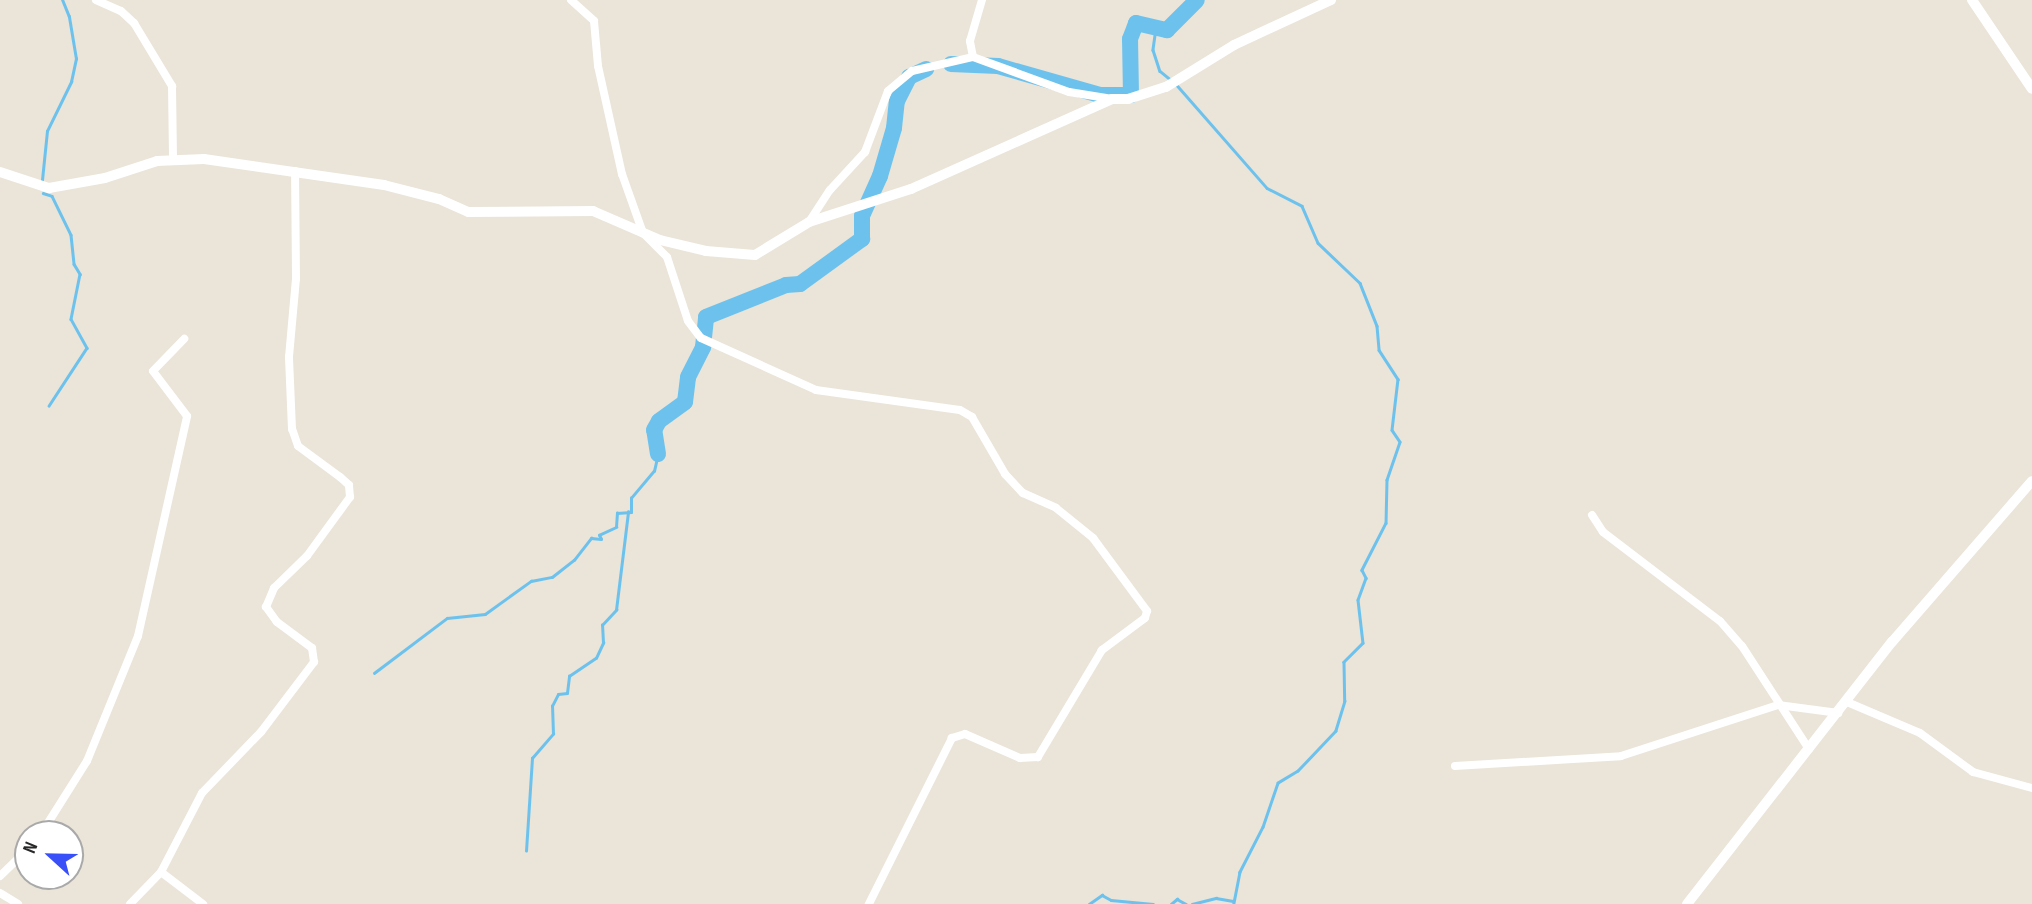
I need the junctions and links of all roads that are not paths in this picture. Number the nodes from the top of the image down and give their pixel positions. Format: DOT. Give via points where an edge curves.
graph roads {
  1 [pos="96,0"];
  2 [pos="571,0"];
  3 [pos="982,0"];
  4 [pos="1331,0"];
  5 [pos="1972,0"];
  6 [pos="973,57"];
  7 [pos="2032,89"];
  8 [pos="1112,99"];
  9 [pos="173,159"];
  10 [pos="295,171"];
  11 [pos="0,172"];
  12 [pos="809,222"];
  13 [pos="643,233"];
  14 [pos="184,339"];
  15 [pos="2032,481"];
  16 [pos="1592,515"];
  17 [pos="1847,702"];
  18 [pos="1778,705"];
  19 [pos="1838,713"];
  20 [pos="1809,749"];
  21 [pos="1455,766"];
  22 [pos="2032,788"];
  23 [pos="50,820"];
  24 [pos="14,862"];
  25 [pos="161,872"];
  26 [pos="0,876"];
  27 [pos="0,893"];
  28 [pos="18,904"];
  29 [pos="130,904"];
  30 [pos="203,904"];
  31 [pos="869,904"];
  32 [pos="1687,904"];
  1 -- 9 [label="street" via="121,10 134,23 172,86"];
  2 -- 13 [label="street" via="594,21 598,66 622,174"];
  3 -- 6 [label="street" via="970,41"];
  4 -- 8 [label="street" via="1234,45 1166,87"];
  5 -- 7 [label="street"];
  6 -- 8 [label="street" via="1069,92"];
  6 -- 12 [label="street" via="934,64 898,81 880,105 865,152"];
  8 -- 12 [label="street" via="876,201"];
  9 -- 10 [label="street"];
  9 -- 11 [label="street" via="67,187 41,187"];
  10 -- 13 [label="street" via="384,184 468,212 593,211"];
  10 -- 25 [label="street" via="296,279 289,357 292,429 298,446 349,485 350,496 307,556 268,597 270,616 312,648 312,668 261,732 202,793"];
  12 -- 13 [label="street" via="767,249 742,256 681,246"];
  13 -- 31 [label="street" via="667,257 688,321 701,338 816,390 946,405 972,417 1005,474 1023,493 1056,508 1093,538 1147,611 1145,618 1102,650 1038,757 1020,758 965,734 953,738"];
  14 -- 23 [label="street" via="153,371 187,416 138,636 87,761"];
  15 -- 17 [label="street" via="1892,642"];
  16 -- 18 [label="street" via="1603,532 1720,621 1742,646"];
  17 -- 19 [label="street"];
  17 -- 22 [label="street" via="1920,733 1973,772"];
  18 -- 19 [label="street"];
  18 -- 20 [label="street"];
  18 -- 21 [label="street" via="1621,756"];
  19 -- 20 [label="street"];
  20 -- 32 [label="street"];
  24 -- 26 [label="street"];
  25 -- 29 [label="street"];
  25 -- 30 [label="street"];
  27 -- 28 [label="street"];
}
